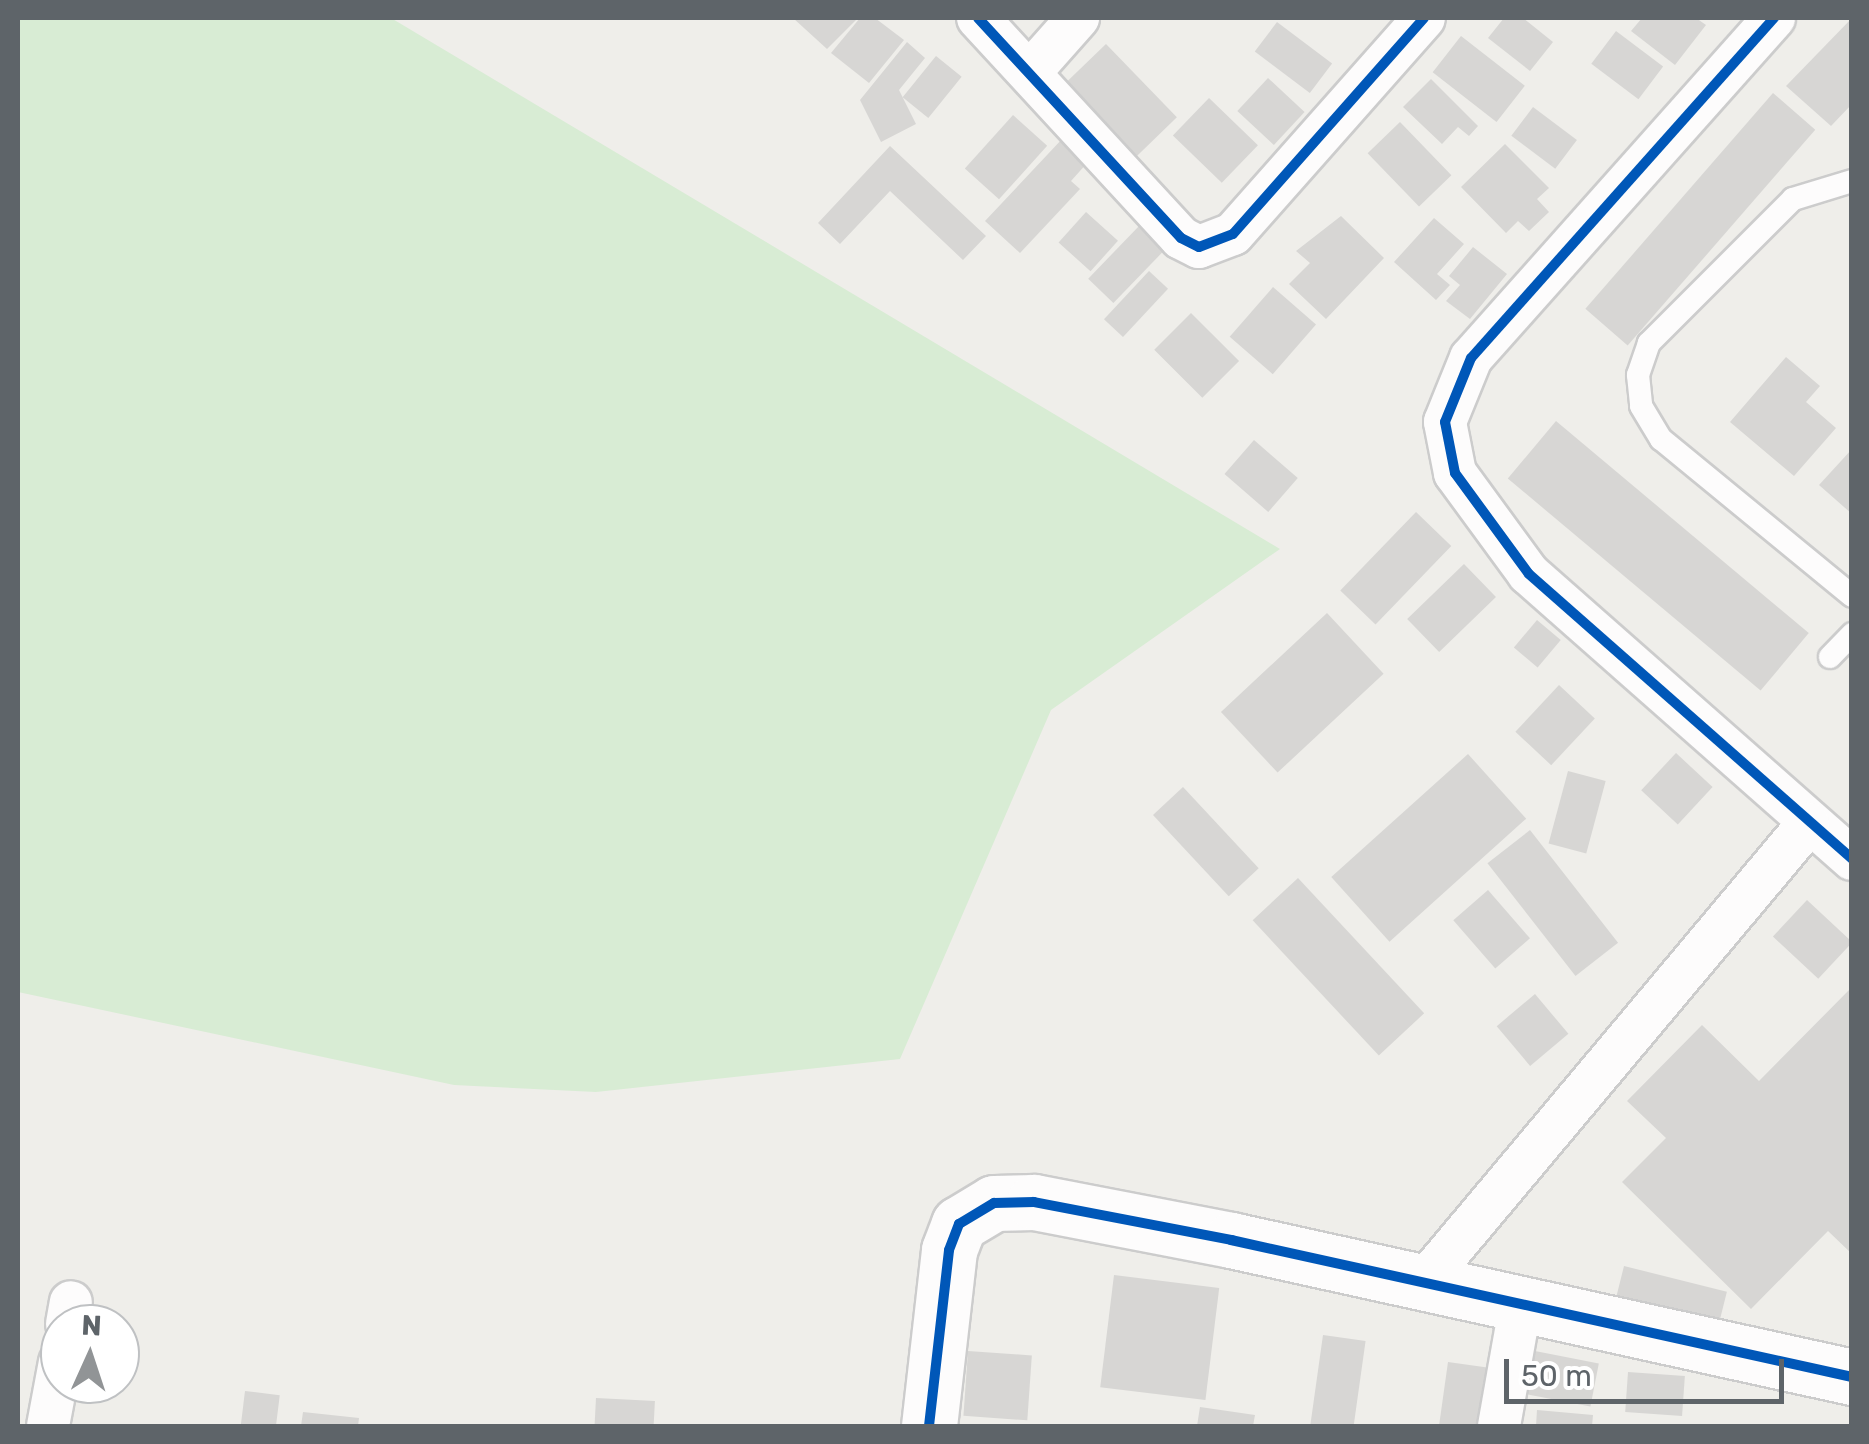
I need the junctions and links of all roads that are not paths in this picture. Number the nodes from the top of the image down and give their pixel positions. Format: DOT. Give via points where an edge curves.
graph roads {
  1 [pos="978,18"];
  2 [pos="1078,18"];
  3 [pos="1424,18"];
  4 [pos="1774,18"];
  5 [pos="1031,70"];
  6 [pos="1852,180"];
  7 [pos="1852,596"];
  8 [pos="1852,634"];
  9 [pos="1830,658"];
  10 [pos="1808,824"];
  11 [pos="1852,859"];
  12 [pos="1424,1282"];
  13 [pos="1521,1302"];
  14 [pos="1852,1377"];
  15 [pos="930,1426"];
  16 [pos="1498,1426"];
  1 -- 5 [label="street"];
  2 -- 5 [label="street"];
  3 -- 5 [label="street" via="1216,245 1181,238"];
  4 -- 10 [label="street" via="1471,358 1445,422 1454,473 1482,523 1528,574"];
  6 -- 7 [label="lane" via="1792,199 1649,343 1638,375 1641,406 1661,439"];
  8 -- 9 [label="lane"];
  10 -- 11 [label="street"];
  10 -- 12 [label="street"];
  12 -- 13 [label="street"];
  12 -- 15 [label="street" via="1034,1202 994,1202 958,1224 948,1250"];
  13 -- 14 [label="street"];
  13 -- 16 [label="street"];
}
